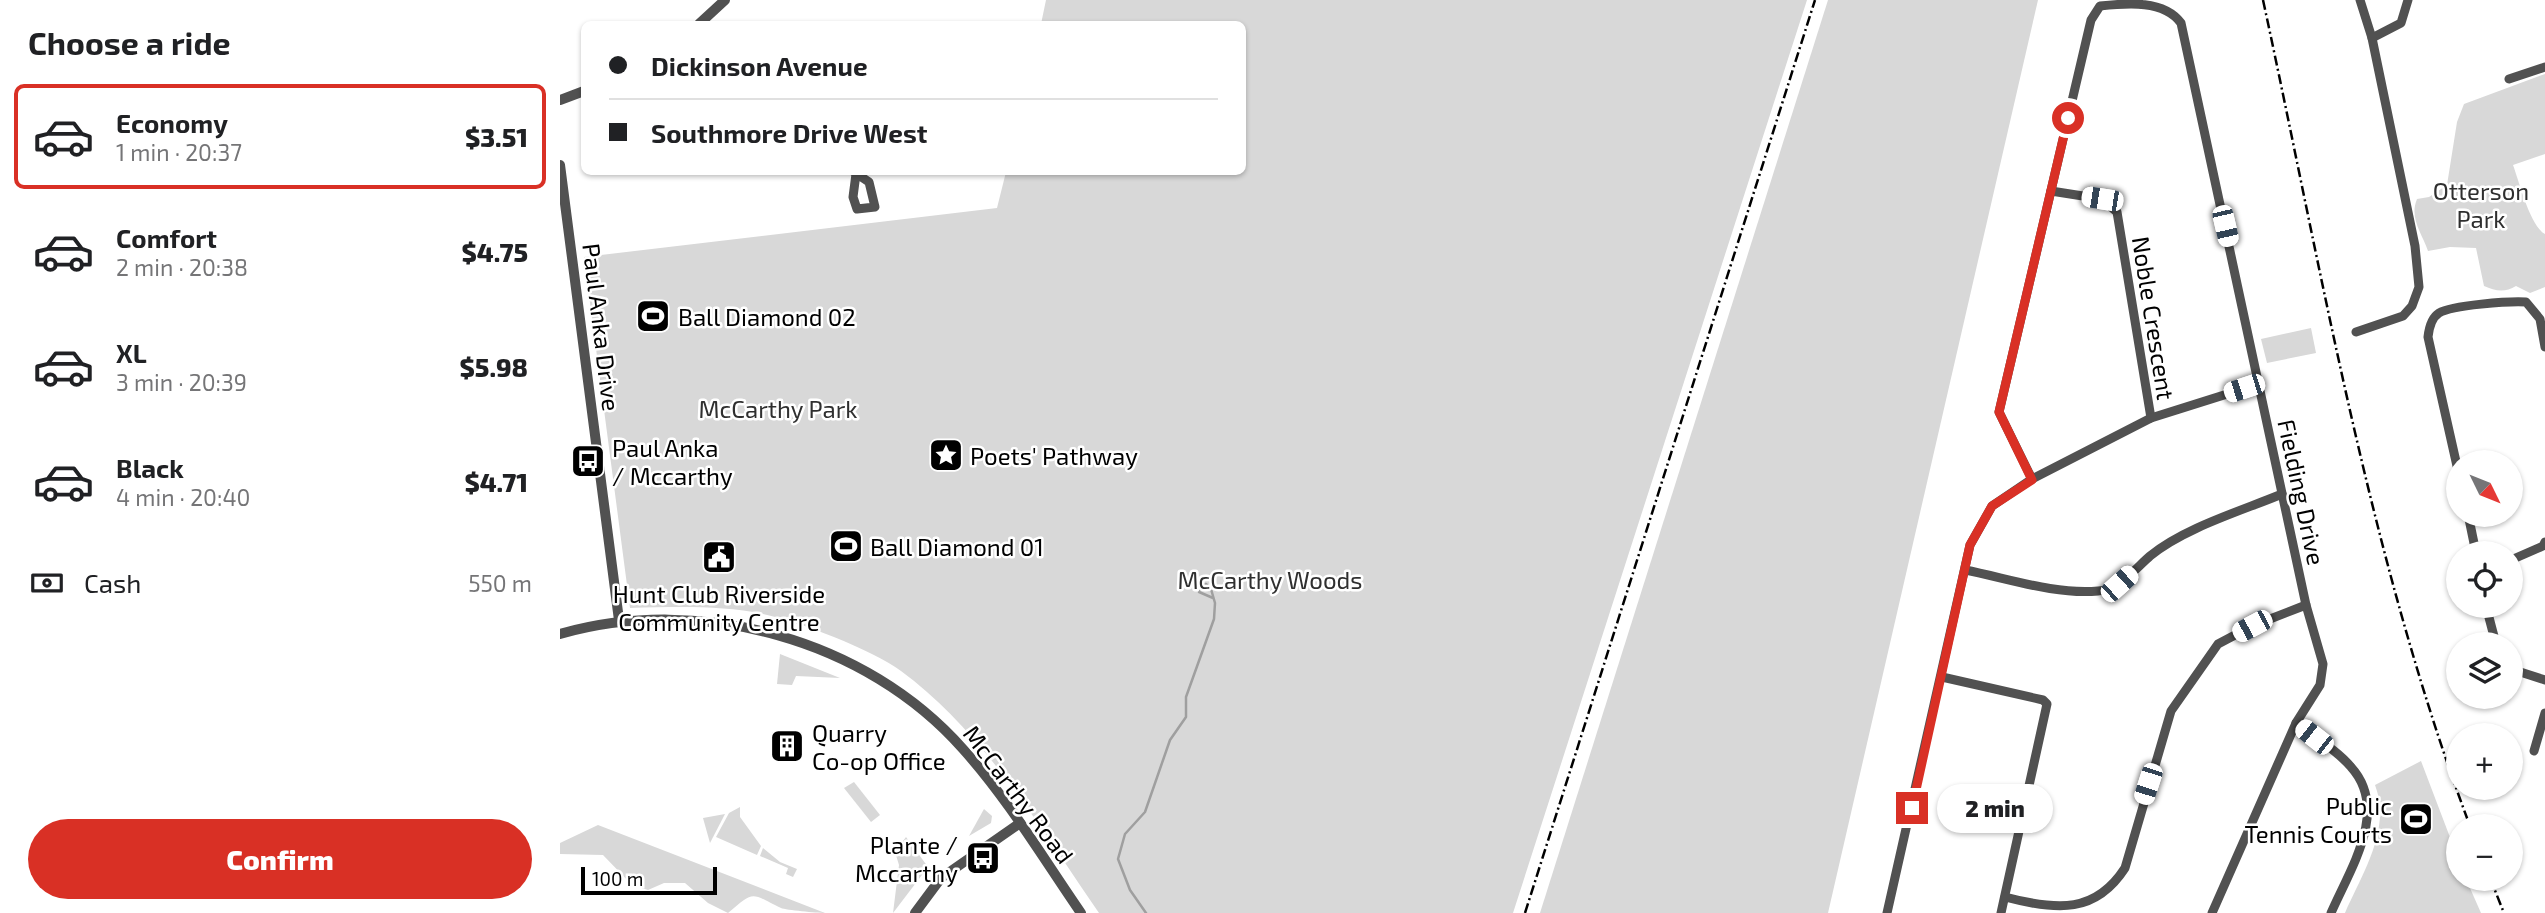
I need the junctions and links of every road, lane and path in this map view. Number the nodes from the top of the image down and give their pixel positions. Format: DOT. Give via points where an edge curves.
graph roads {
  1 [pos="725,0"];
  2 [pos="2360,0"];
  3 [pos="2408,0"];
  4 [pos="2141,2"];
  5 [pos="702,21"];
  6 [pos="2371,38"];
  7 [pos="2545,67"];
  8 [pos="2509,79"];
  9 [pos="581,92"];
  10 [pos="560,100"];
  11 [pos="560,165"];
  12 [pos="2051,191"];
  13 [pos="2356,332"];
  14 [pos="2545,347"];
  15 [pos="2259,384"];
  16 [pos="2151,418"];
  17 [pos="2453,450"];
  18 [pos="2032,480"];
  19 [pos="2282,494"];
  20 [pos="2545,542"];
  21 [pos="2523,556"];
  22 [pos="1965,570"];
  23 [pos="2306,605"];
  24 [pos="619,620"];
  25 [pos="560,634"];
  26 [pos="2523,673"];
  27 [pos="1942,677"];
  28 [pos="2545,680"];
  29 [pos="2545,713"];
  30 [pos="2296,723"];
  31 [pos="2534,751"];
  32 [pos="1020,824"];
  33 [pos="2005,897"];
  34 [pos="915,913"];
  35 [pos="1081,913"];
  36 [pos="1887,913"];
  37 [pos="2001,913"];
  38 [pos="2212,913"];
  39 [pos="2331,913"];
  1 -- 5 [label="street"];
  2 -- 6 [label="street"];
  3 -- 6 [label="street" via="2401,23"];
  4 -- 12 [label="street" via="2100,6 2095,12"];
  4 -- 15 [label="street, Fielding Drive" via="2165,8 2181,23"];
  6 -- 13 [label="street" via="2415,246 2419,287 2403,316"];
  7 -- 8 [label="street"];
  9 -- 10 [label="street"];
  11 -- 24 [label="street, Paul Anka Drive"];
  12 -- 16 [label="street, Noble Crescent" via="2102,199 2117,212"];
  12 -- 18 [label="street" via="1999,412"];
  14 -- 17 [label="street" via="2540,319 2526,302 2441,311 2431,322 2428,338"];
  15 -- 16 [label="street"];
  15 -- 19 [label="street, Fielding Drive"];
  16 -- 18 [label="street"];
  18 -- 22 [label="street" via="1992,506 1970,545"];
  19 -- 22 [label="street" via="2181,538 2101,592"];
  19 -- 23 [label="street, Fielding Drive"];
  20 -- 21 [label="street"];
  22 -- 27 [label="street"];
  23 -- 30 [label="street, Fielding Drive" via="2319,643 2323,676"];
  23 -- 33 [label="street" via="2218,644 2171,711 2125,869 2102,903 2082,911 2061,912"];
  24 -- 25 [label="street, McCarthy Road"];
  24 -- 32 [label="street, McCarthy Road" via="694,621 753,630 809,645 856,666 913,703 963,749"];
  26 -- 28 [label="street"];
  27 -- 33 [label="street" via="2043,699 2047,704"];
  27 -- 36 [label="street"];
  29 -- 31 [label="street"];
  30 -- 38 [label="street, Fielding Drive"];
  30 -- 39 [label="street" via="2351,765 2363,783 2368,803 2368,824"];
  32 -- 34 [label="street" via="941,878"];
  32 -- 35 [label="street, McCarthy Road"];
  33 -- 37 [label="street"];
}
